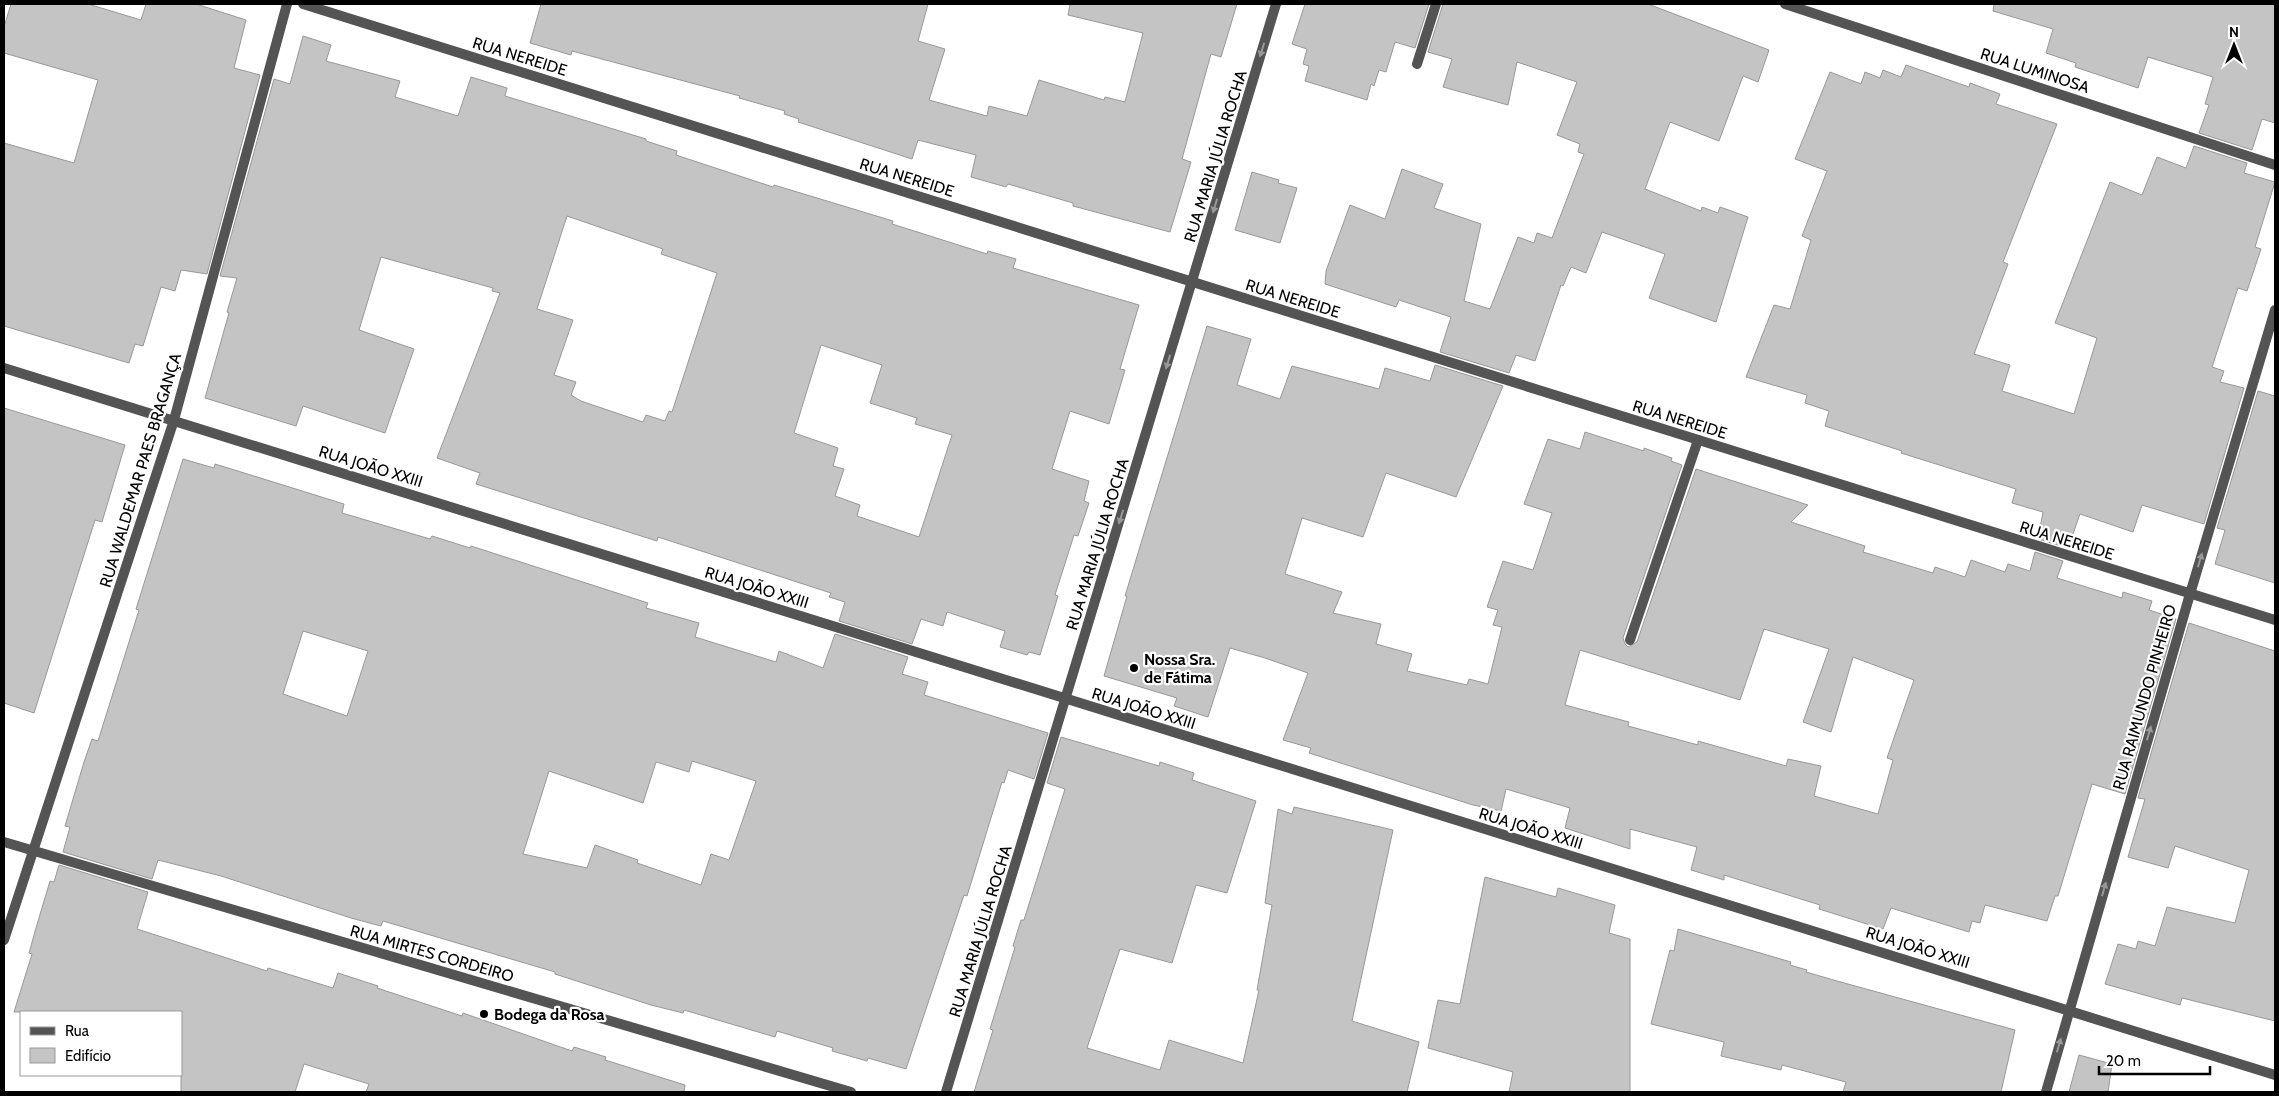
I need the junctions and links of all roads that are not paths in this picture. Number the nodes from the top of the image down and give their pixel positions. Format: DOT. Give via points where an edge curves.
graph roads {
  1 [pos="287,4"];
  2 [pos="303,4"];
  3 [pos="1276,4"];
  4 [pos="1436,4"];
  5 [pos="1784,4"];
  6 [pos="1417,64"];
  7 [pos="2275,165"];
  8 [pos="1193,282"];
  9 [pos="2275,310"];
  10 [pos="4,368"];
  11 [pos="174,420"];
  12 [pos="1698,440"];
  13 [pos="2190,594"];
  14 [pos="2275,620"];
  15 [pos="1630,640"];
  16 [pos="1066,700"];
  17 [pos="4,842"];
  18 [pos="32,851"];
  19 [pos="4,940"];
  20 [pos="2070,1010"];
  21 [pos="2275,1075"];
  22 [pos="851,1092"];
  23 [pos="946,1092"];
  24 [pos="2046,1092"];
  1 -- 11 [label="street, RUA WALDEMAR PAES BRAGANÇA"];
  2 -- 8 [label="street, RUA NEREIDE"];
  3 -- 8 [label="street, RUA MARIA JÚLIA ROCHA, one-way"];
  4 -- 6 [label="street"];
  5 -- 7 [label="street, RUA LUMINOSA"];
  8 -- 12 [label="street, RUA NEREIDE"];
  8 -- 16 [label="street, RUA MARIA JÚLIA ROCHA, one-way"];
  13 -- 9 [label="street, RUA RAIMUNDO PINHEIRO, one-way"];
  10 -- 11 [label="street, RUA JOÃO XXIII"];
  11 -- 16 [label="street, RUA JOÃO XXIII"];
  11 -- 18 [label="street, RUA WALDEMAR PAES BRAGANÇA"];
  12 -- 13 [label="street, RUA NEREIDE"];
  12 -- 15 [label="street"];
  13 -- 14 [label="street, RUA NEREIDE"];
  20 -- 13 [label="street, RUA RAIMUNDO PINHEIRO, one-way"];
  16 -- 20 [label="street, RUA JOÃO XXIII"];
  16 -- 23 [label="street, RUA MARIA JÚLIA ROCHA"];
  17 -- 18 [label="street, RUA MIRTES CORDEIRO"];
  18 -- 19 [label="street, RUA WALDEMAR PAES BRAGANÇA"];
  18 -- 22 [label="street, RUA MIRTES CORDEIRO"];
  20 -- 21 [label="street, RUA JOÃO XXIII"];
  24 -- 20 [label="street, RUA RAIMUNDO PINHEIRO, one-way"];
}
